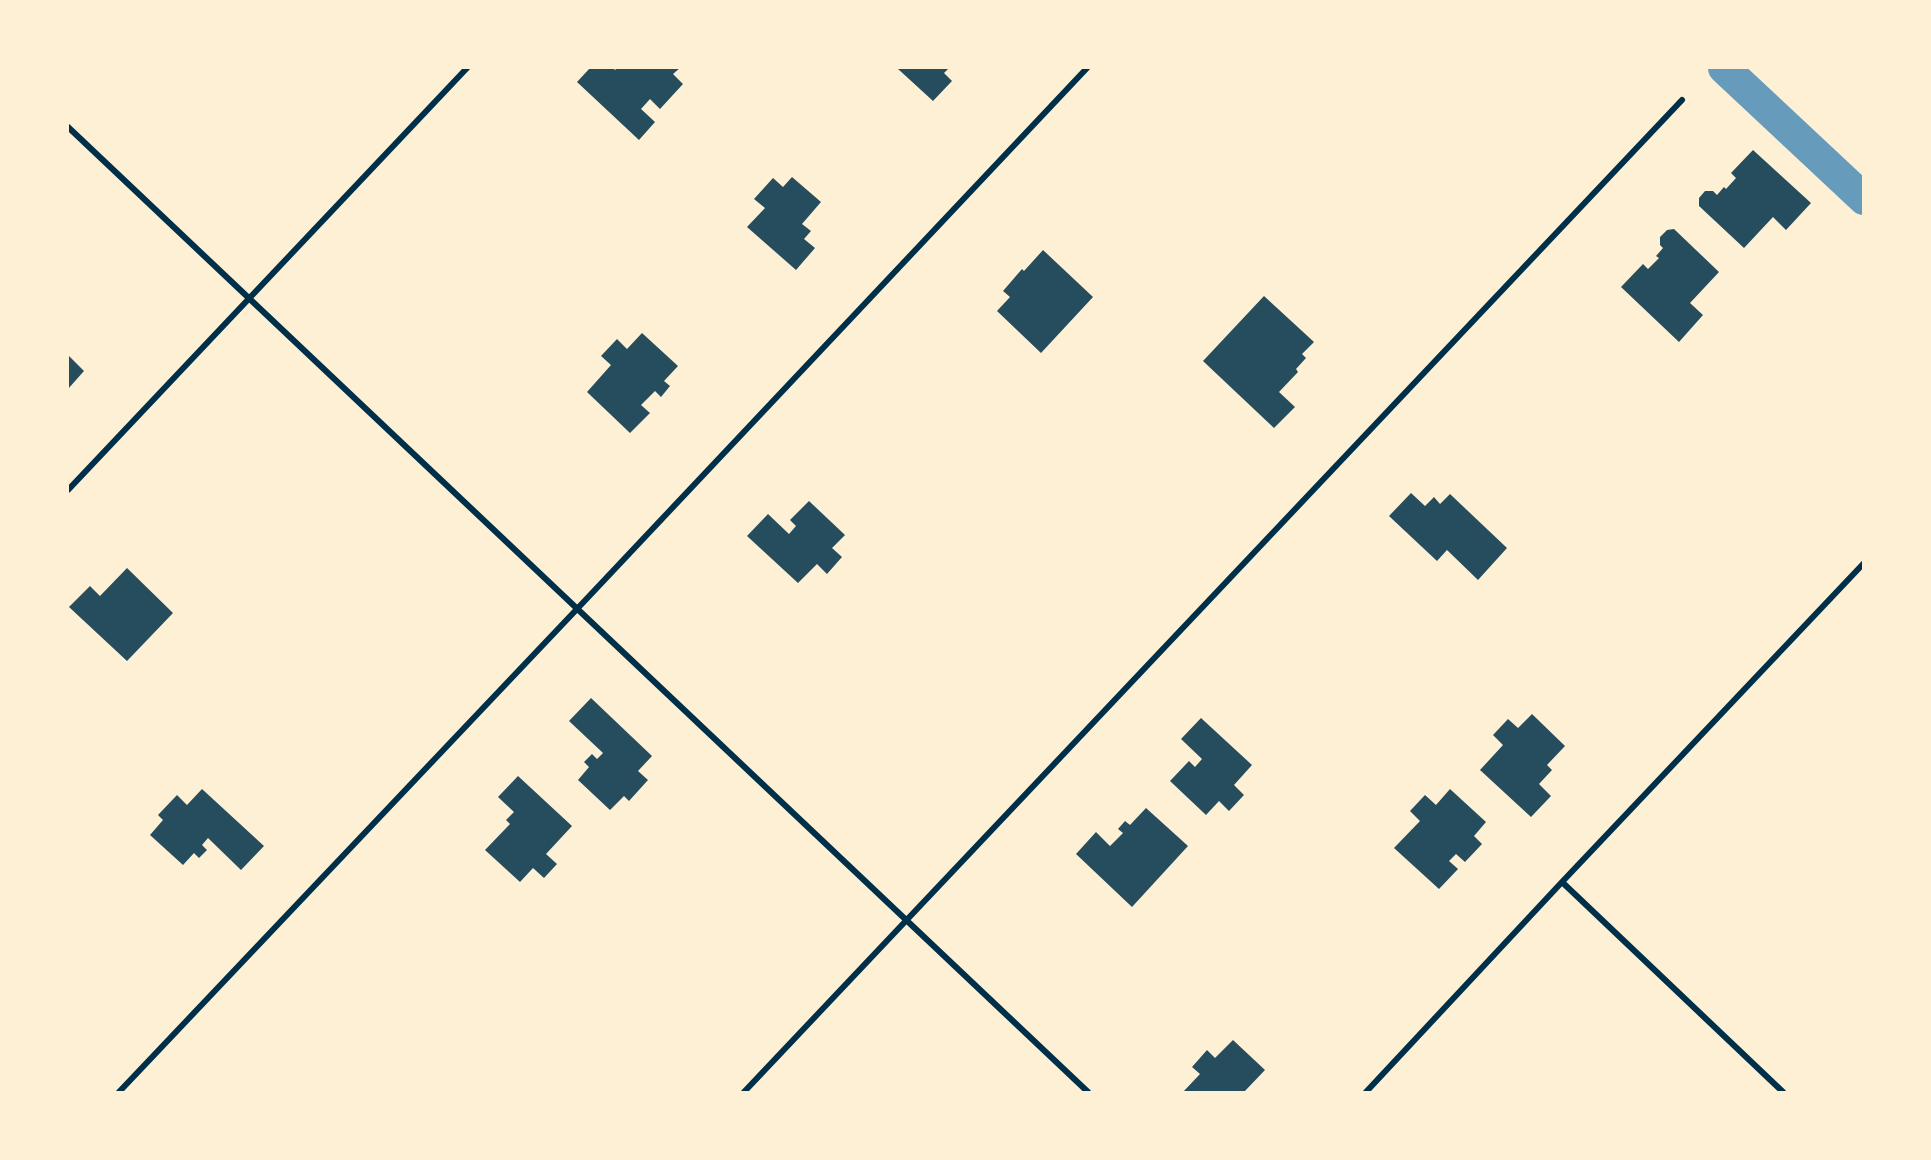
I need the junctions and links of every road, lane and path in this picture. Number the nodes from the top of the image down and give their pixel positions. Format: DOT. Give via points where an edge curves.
graph roads {
  1 [pos="467,68"];
  2 [pos="1087,68"];
  3 [pos="1682,100"];
  4 [pos="68,128"];
  5 [pos="248,298"];
  6 [pos="68,490"];
  7 [pos="1863,563"];
  8 [pos="577,609"];
  9 [pos="1562,882"];
  10 [pos="908,920"];
  11 [pos="119,1092"];
  12 [pos="744,1092"];
  13 [pos="1088,1092"];
  14 [pos="1366,1092"];
  15 [pos="1783,1092"];
  1 -- 5 [label="street"];
  2 -- 8 [label="street"];
  3 -- 10 [label="street"];
  4 -- 5 [label="street"];
  5 -- 6 [label="street"];
  5 -- 8 [label="street"];
  7 -- 9 [label="street"];
  8 -- 10 [label="street"];
  8 -- 11 [label="street"];
  9 -- 14 [label="street"];
  9 -- 15 [label="street"];
  10 -- 12 [label="street"];
  10 -- 13 [label="street"];
}
